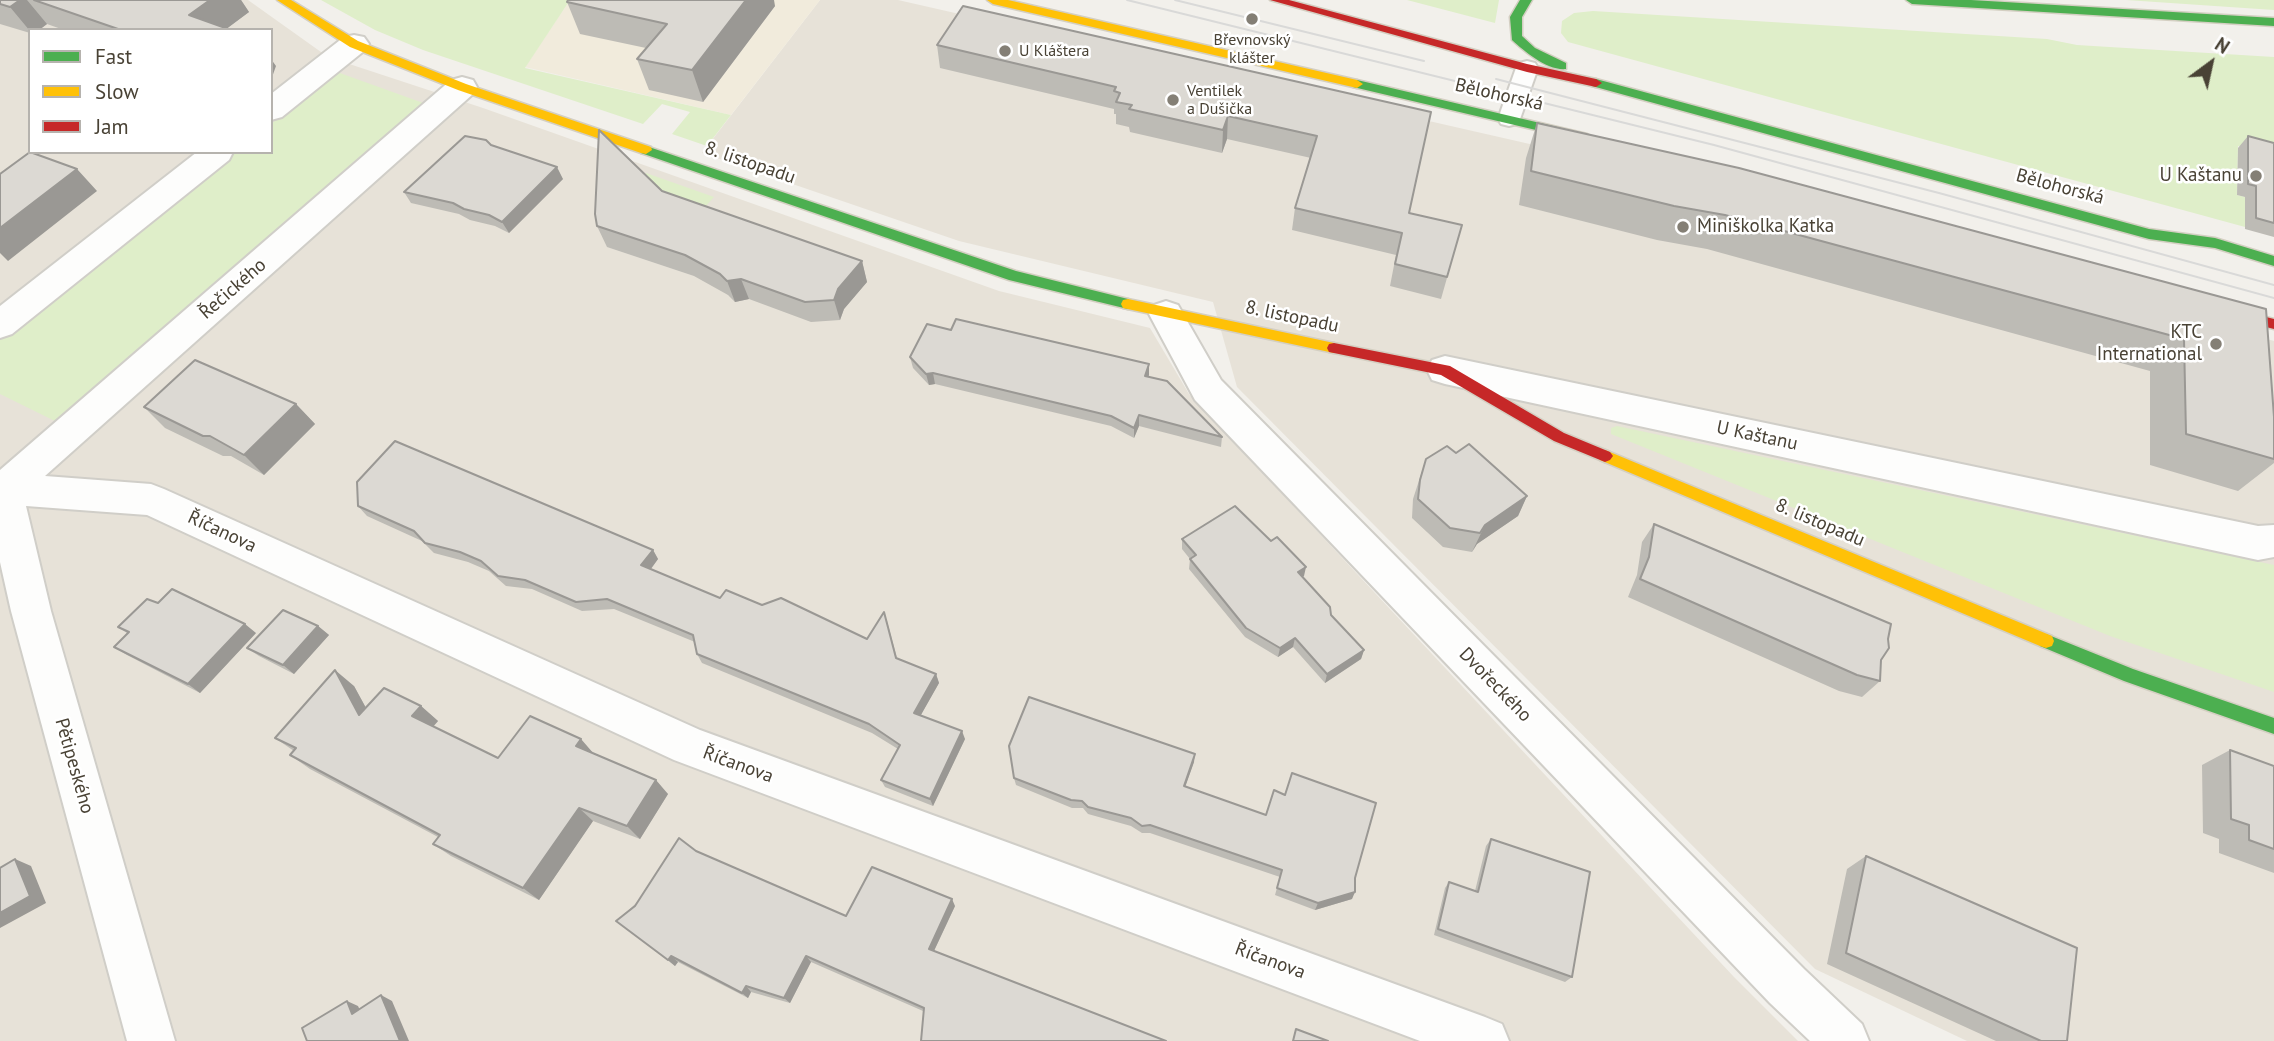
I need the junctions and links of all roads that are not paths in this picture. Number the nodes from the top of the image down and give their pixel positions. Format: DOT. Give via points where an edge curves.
graph roads {
  1 [pos="283,0"];
  2 [pos="993,0"];
  3 [pos="1276,0"];
  4 [pos="1526,0"];
  5 [pos="1912,0"];
  6 [pos="2274,22"];
  7 [pos="354,44"];
  8 [pos="1527,68"];
  9 [pos="462,87"];
  10 [pos="1633,91"];
  11 [pos="273,108"];
  12 [pos="1509,119"];
  13 [pos="1601,141"];
  14 [pos="215,154"];
  15 [pos="2274,261"];
  16 [pos="2195,301"];
  17 [pos="1166,314"];
  18 [pos="2274,324"];
  19 [pos="0,325"];
  20 [pos="1445,370"];
  21 [pos="2,489"];
  22 [pos="2274,541"];
  23 [pos="2274,726"];
  24 [pos="151,1041"];
  25 [pos="1485,1041"];
  26 [pos="1845,1041"];
  1 -- 7 [label="street, 8. listopadu"];
  2 -- 12 [label="street, Bělohorská"];
  3 -- 8 [label="street, Bělohorská"];
  4 -- 10 [label="street, Bělohorská" via="1516,17 1516,37 1522,43 1549,60"];
  5 -- 6 [label="street"];
  7 -- 9 [label="street, 8. listopadu"];
  7 -- 11 [label="street"];
  8 -- 10 [label="street, Bělohorská"];
  8 -- 12 [label="lane"];
  9 -- 17 [label="street, 8. listopadu" via="1014,276"];
  9 -- 21 [label="street, Řečického"];
  10 -- 15 [label="street, Bělohorská" via="2149,234 2215,243"];
  12 -- 13 [label="street, Bělohorská"];
  14 -- 19 [label="street"];
  16 -- 18 [label="street"];
  17 -- 20 [label="street, 8. listopadu"];
  17 -- 26 [label="street, Dvořeckého" via="1208,390"];
  20 -- 22 [label="street, U Kaštanu" via="2258,543"];
  20 -- 23 [label="street, 8. listopadu" via="1559,437 2130,676"];
  21 -- 24 [label="street, Pětipeského" via="31,611"];
  21 -- 25 [label="street, Říčanova" via="151,500 688,746"];
}
